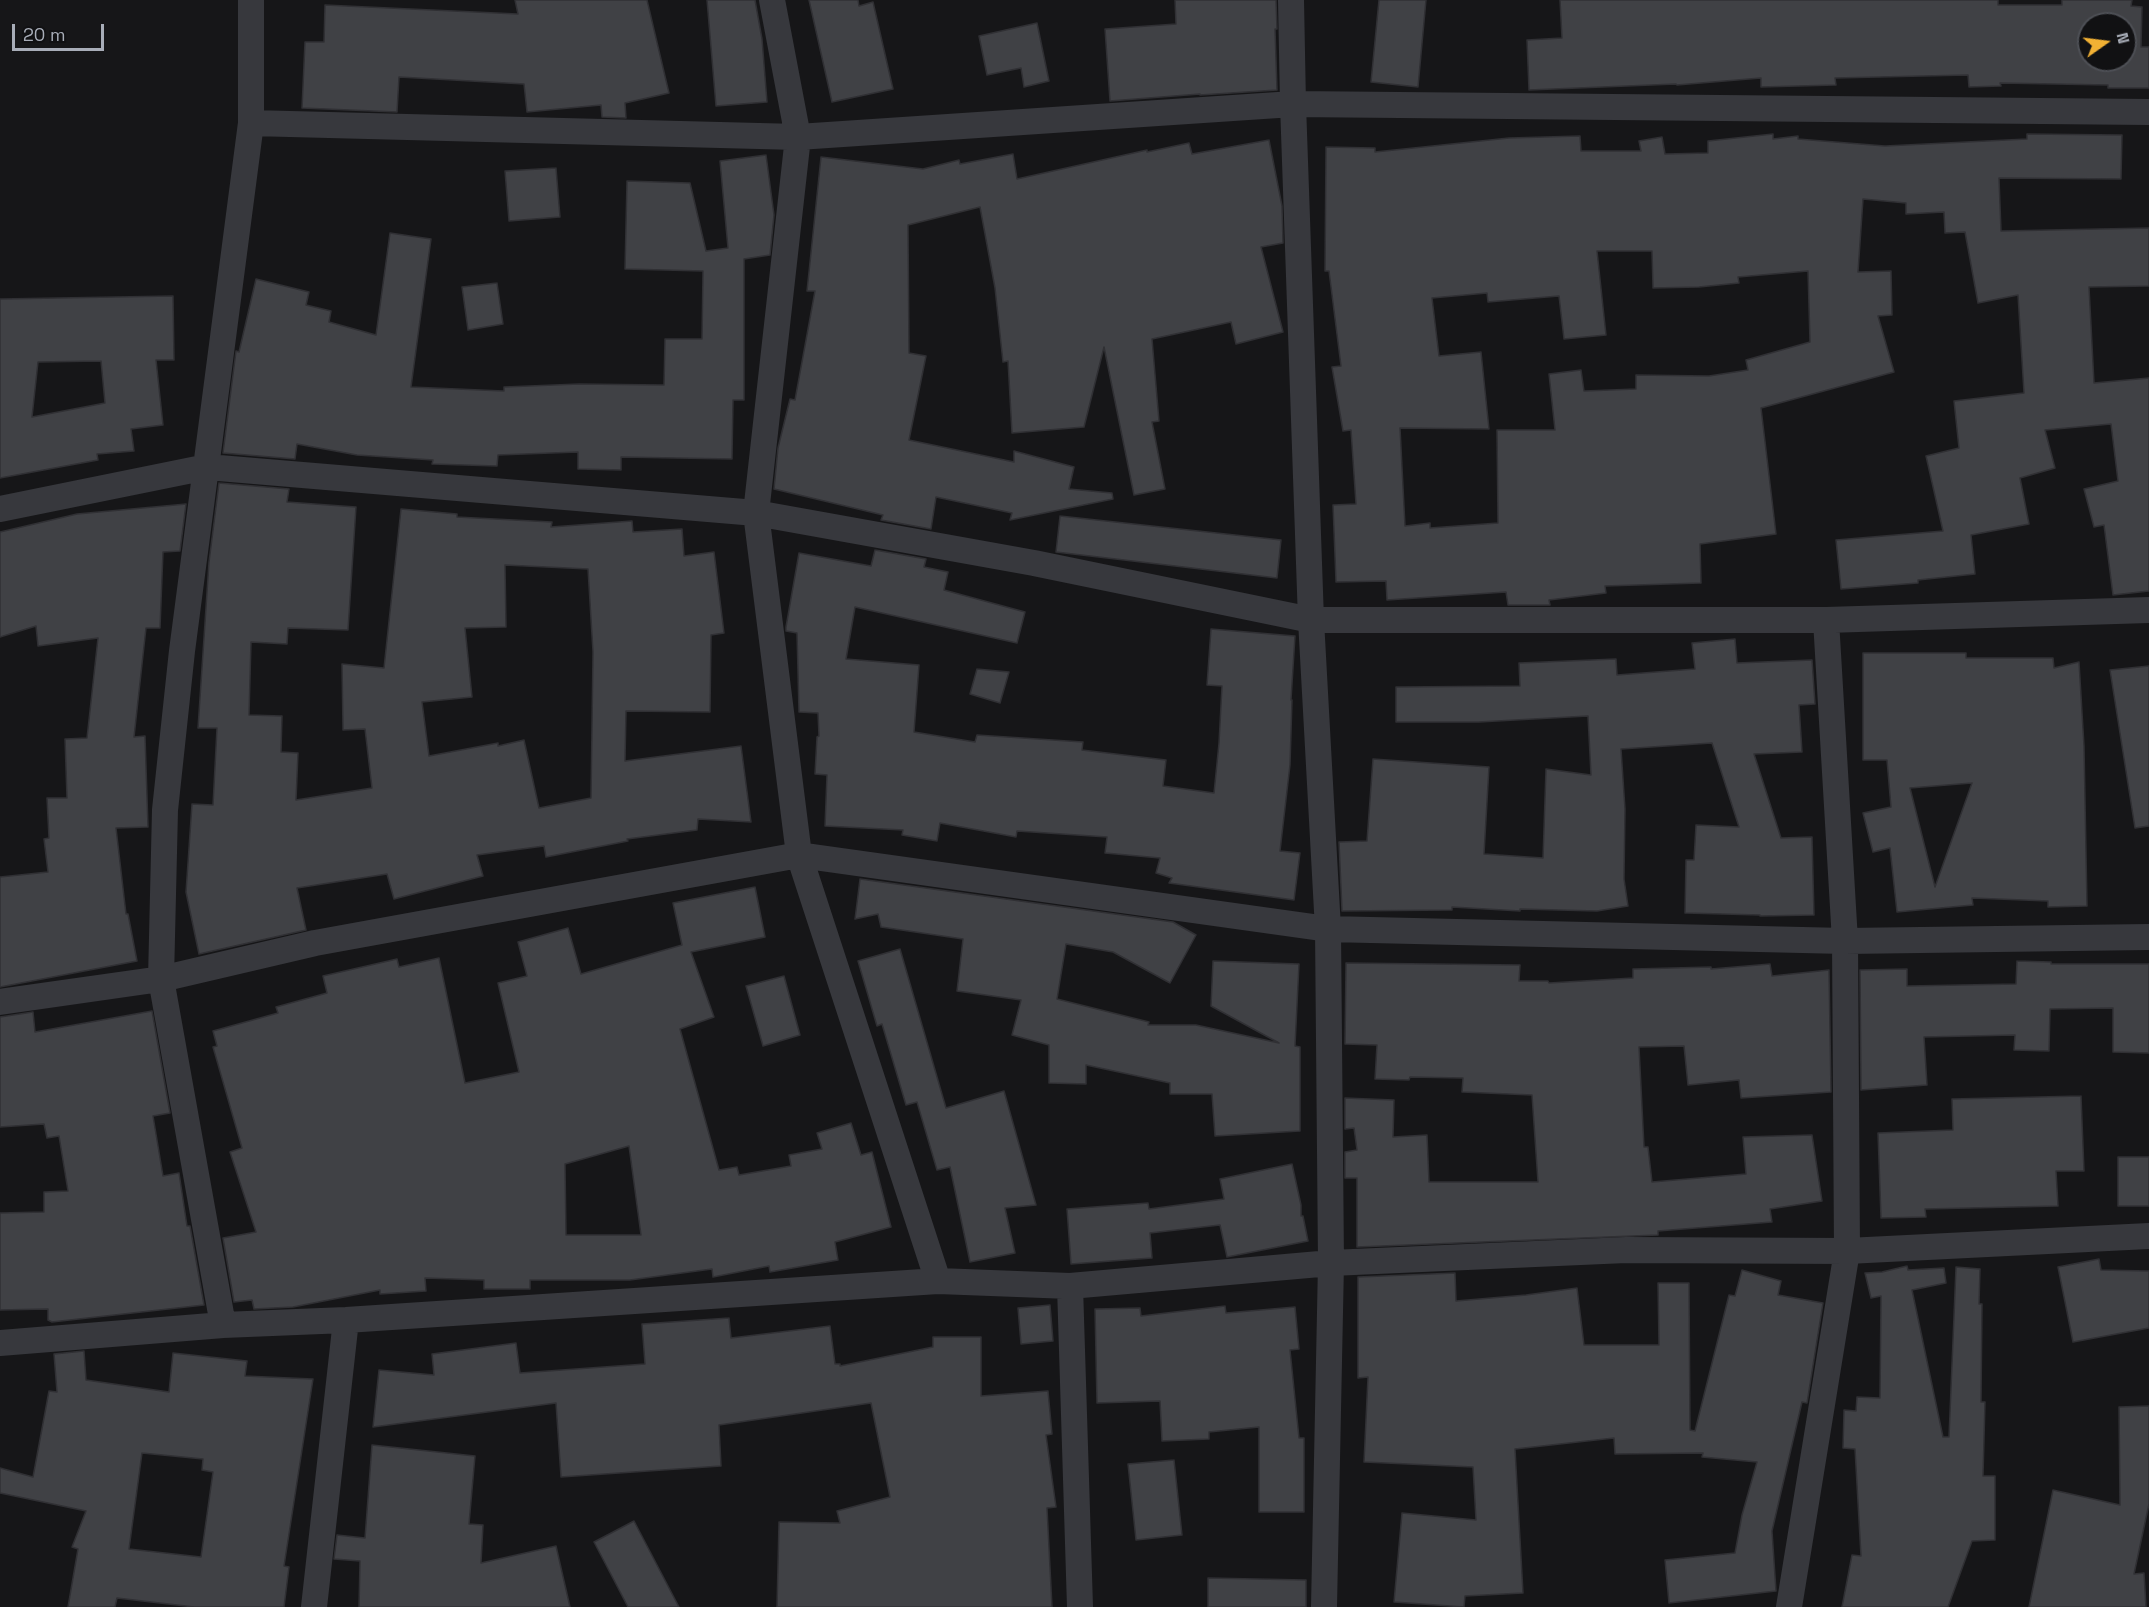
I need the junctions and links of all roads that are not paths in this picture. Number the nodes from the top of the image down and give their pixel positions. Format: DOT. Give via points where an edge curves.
graph roads {
  1 [pos="251,0"];
  2 [pos="772,0"];
  3 [pos="1292,0"];
  4 [pos="1293,104"];
  5 [pos="2149,111"];
  6 [pos="251,123"];
  7 [pos="798,137"];
  8 [pos="207,467"];
  9 [pos="0,509"];
  10 [pos="756,513"];
  11 [pos="2149,610"];
  12 [pos="1311,620"];
  13 [pos="1826,620"];
  14 [pos="798,855"];
  15 [pos="1328,929"];
  16 [pos="2149,937"];
  17 [pos="1845,941"];
  18 [pos="161,978"];
  19 [pos="0,1002"];
  20 [pos="2149,1236"];
  21 [pos="1847,1251"];
  22 [pos="1331,1263"];
  23 [pos="938,1281"];
  24 [pos="1070,1286"];
  25 [pos="346,1320"];
  26 [pos="223,1325"];
  27 [pos="0,1343"];
  28 [pos="314,1607"];
  29 [pos="1080,1607"];
  30 [pos="1324,1607"];
  31 [pos="1789,1607"];
  1 -- 6 [label="street"];
  2 -- 7 [label="street"];
  3 -- 4 [label="street"];
  4 -- 5 [label="street"];
  4 -- 7 [label="street"];
  4 -- 12 [label="street"];
  6 -- 7 [label="street"];
  6 -- 8 [label="street"];
  7 -- 10 [label="street"];
  8 -- 9 [label="street"];
  8 -- 10 [label="street"];
  8 -- 18 [label="street" via="165,810"];
  10 -- 12 [label="street" via="1034,563"];
  10 -- 14 [label="street"];
  11 -- 13 [label="street"];
  12 -- 13 [label="street"];
  12 -- 15 [label="street"];
  13 -- 17 [label="street"];
  14 -- 15 [label="street"];
  14 -- 18 [label="street" via="315,943"];
  14 -- 23 [label="street"];
  15 -- 17 [label="street"];
  15 -- 22 [label="street"];
  16 -- 17 [label="street"];
  17 -- 21 [label="street"];
  18 -- 19 [label="street"];
  18 -- 26 [label="street"];
  20 -- 21 [label="street"];
  21 -- 22 [label="street" via="1626,1250"];
  21 -- 31 [label="street"];
  22 -- 24 [label="street"];
  22 -- 30 [label="street"];
  23 -- 24 [label="street"];
  23 -- 25 [label="street"];
  24 -- 29 [label="street"];
  25 -- 26 [label="street"];
  25 -- 28 [label="street"];
  26 -- 27 [label="street"];
}
